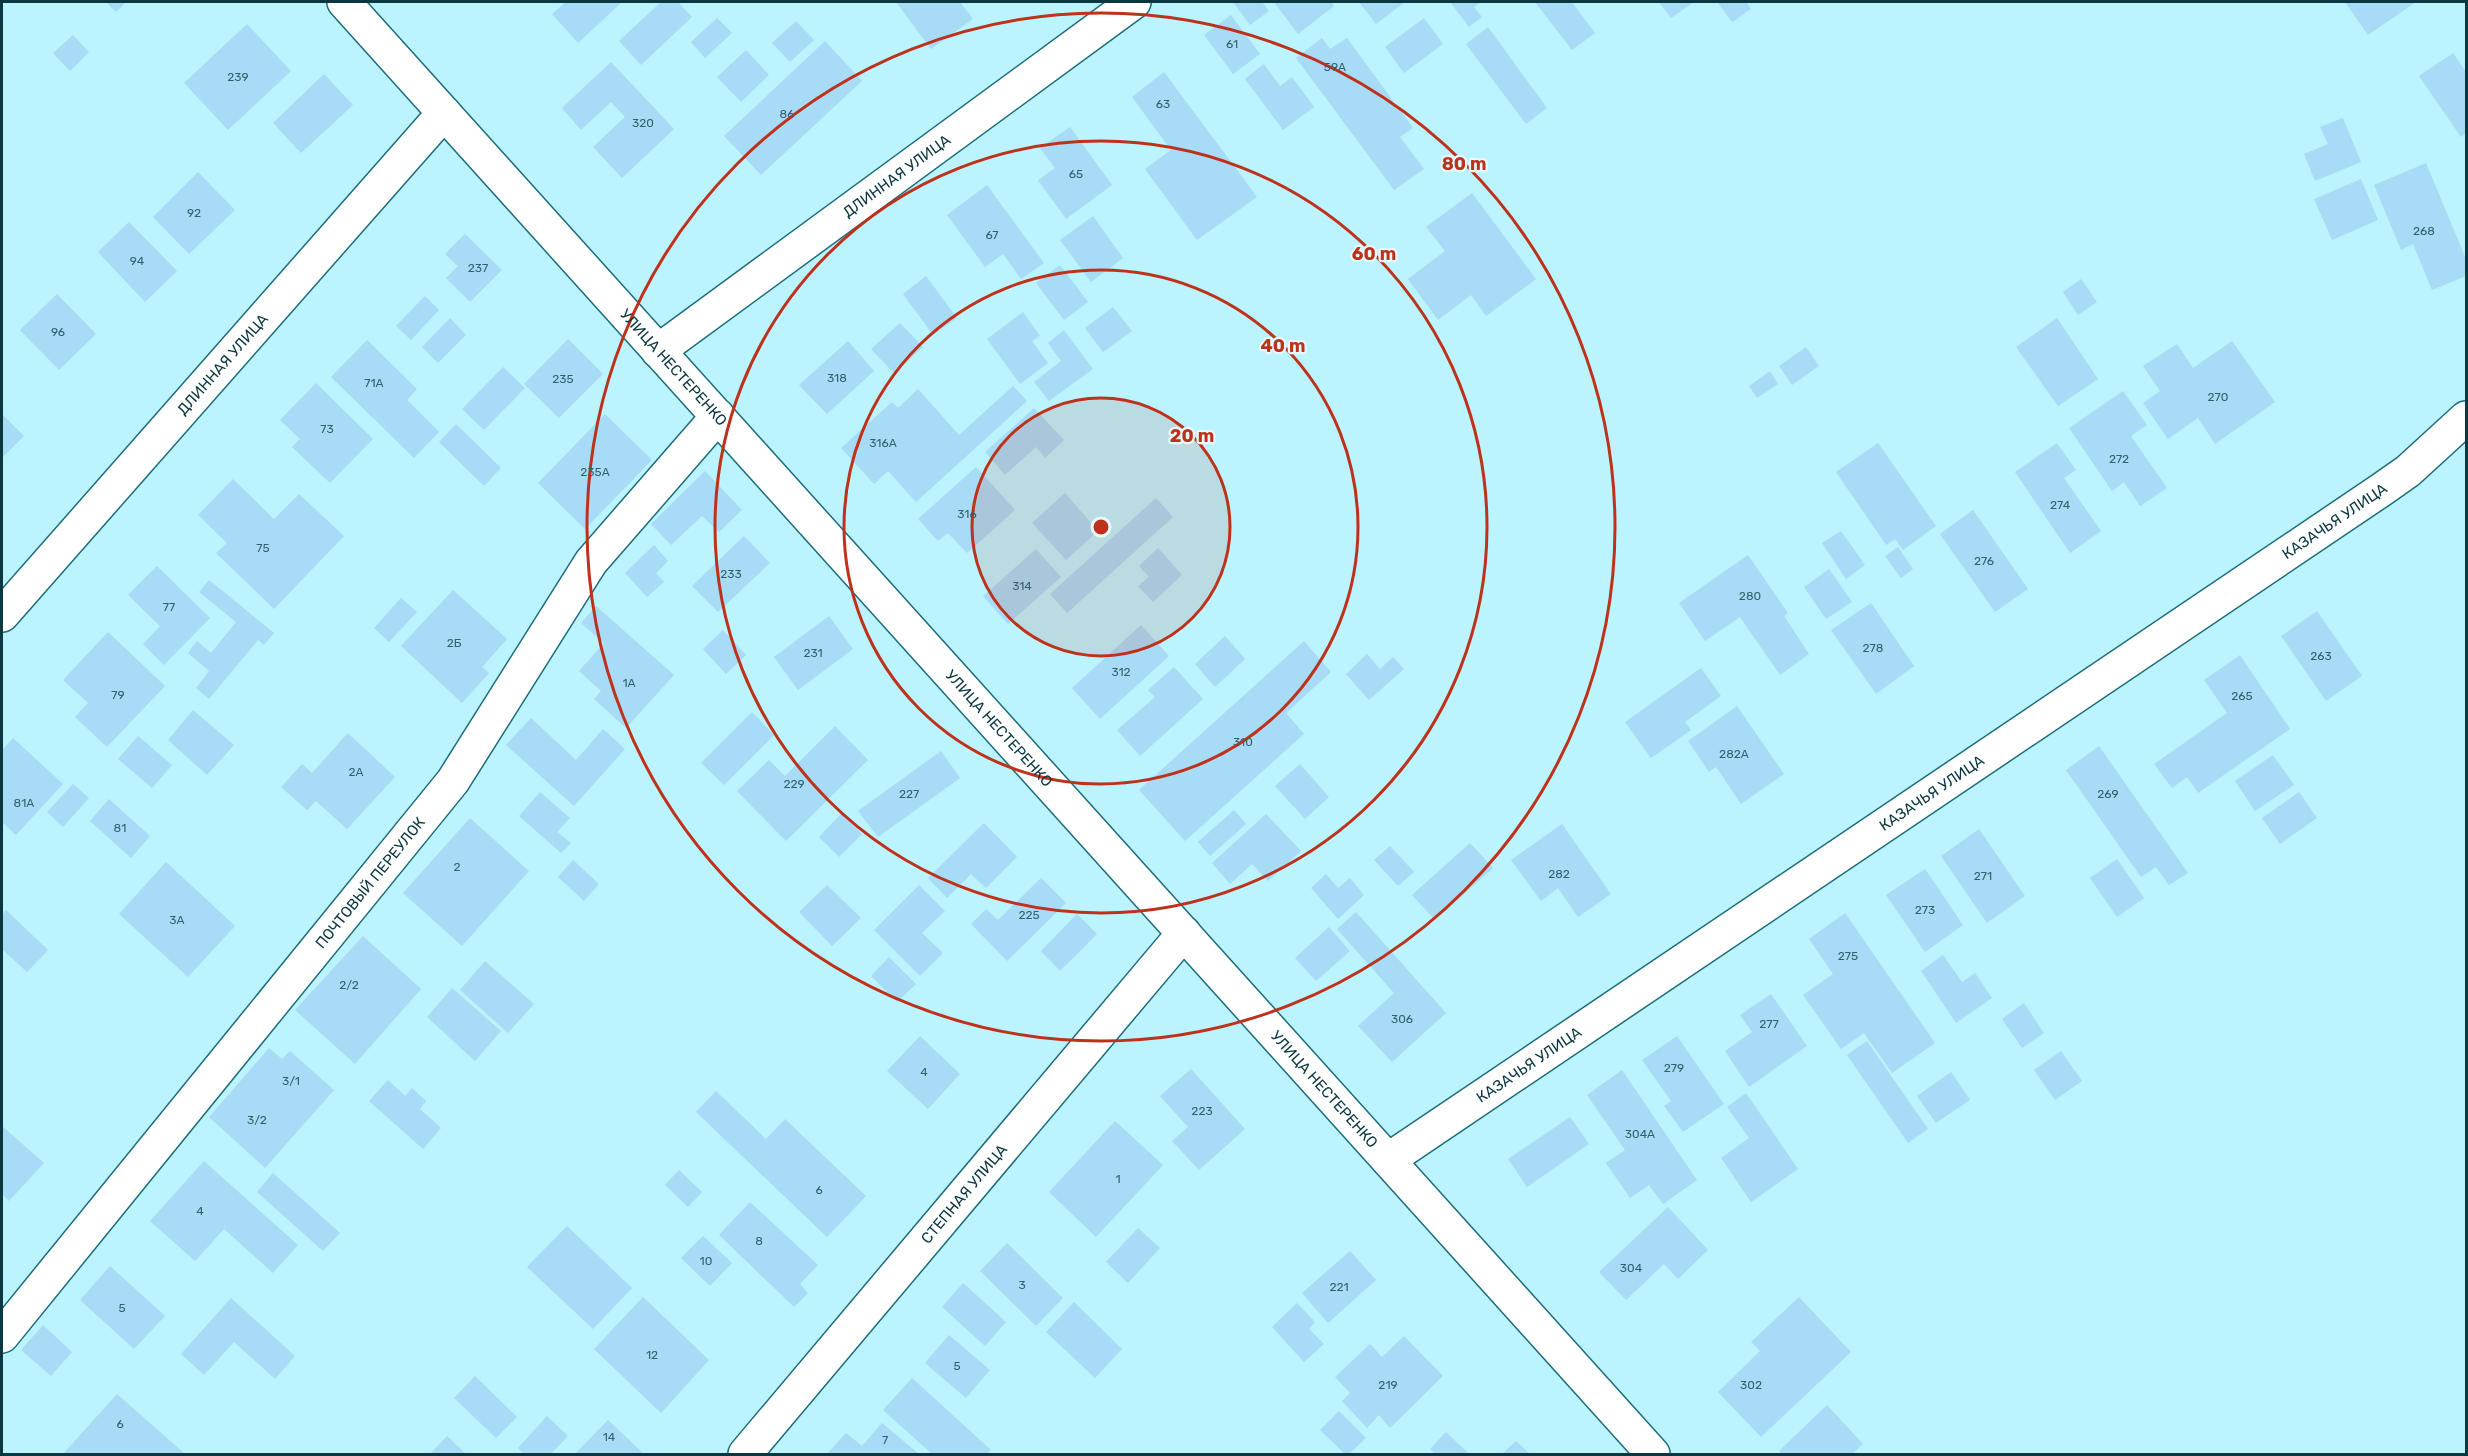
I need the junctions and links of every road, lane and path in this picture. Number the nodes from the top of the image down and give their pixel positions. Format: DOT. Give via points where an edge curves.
graph roads {
  1 [pos="344,2"];
  2 [pos="1134,2"];
  3 [pos="444,112"];
  4 [pos="658,351"];
  5 [pos="718,416"];
  6 [pos="2466,418"];
  7 [pos="2,615"];
  8 [pos="1184,933"];
  9 [pos="1388,1160"];
  10 [pos="2,1336"];
  11 [pos="745,1455"];
  12 [pos="1653,1455"];
  1 -- 3 [label="street, УЛИЦА НЕСТЕРЕНКО"];
  2 -- 4 [label="street, ДЛИННАЯ УЛИЦА"];
  3 -- 4 [label="street, УЛИЦА НЕСТЕРЕНКО"];
  3 -- 7 [label="street, ДЛИННАЯ УЛИЦА"];
  4 -- 5 [label="street, УЛИЦА НЕСТЕРЕНКО"];
  5 -- 8 [label="street, УЛИЦА НЕСТЕРЕНКО"];
  5 -- 10 [label="street, ПОЧТОВЫЙ ПЕРЕУЛОК" via="591,562 453,781"];
  6 -- 9 [label="street, КАЗАЧЬЯ УЛИЦА" via="2425,457 2381,490"];
  8 -- 9 [label="street, УЛИЦА НЕСТЕРЕНКО"];
  8 -- 11 [label="street, СТЕПНАЯ УЛИЦА"];
  9 -- 12 [label="street, УЛИЦА НЕСТЕРЕНКО"];
}
